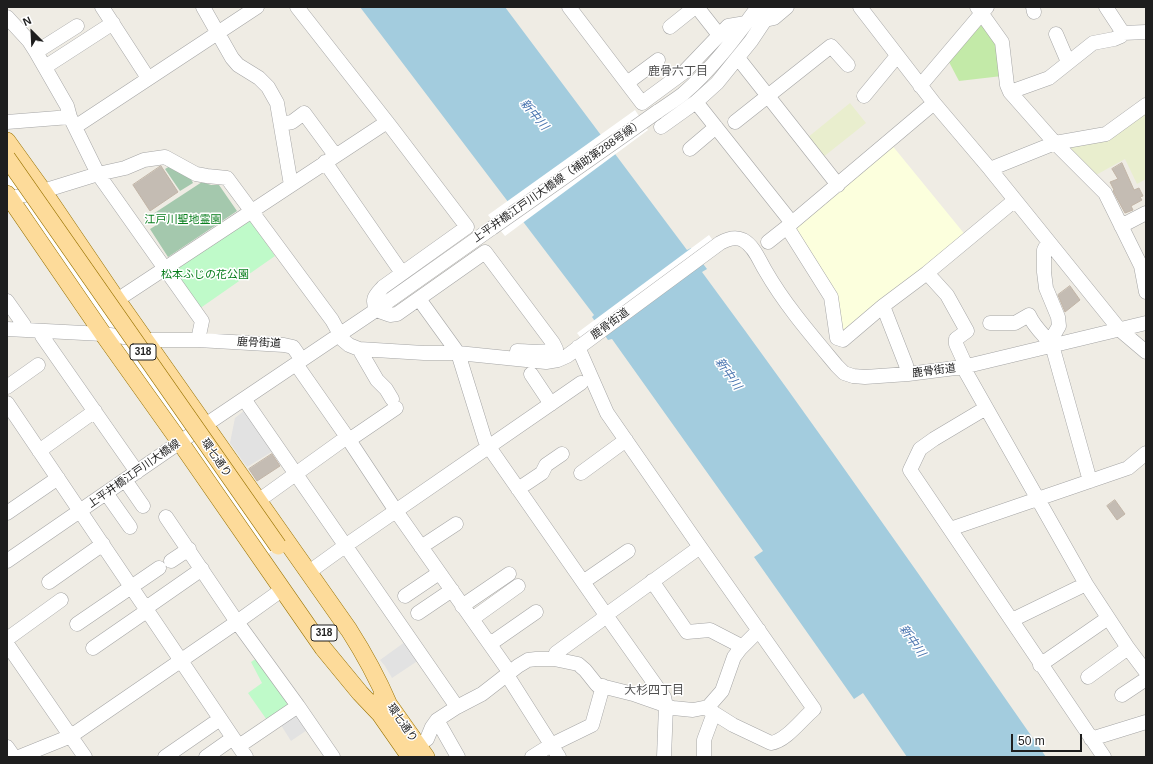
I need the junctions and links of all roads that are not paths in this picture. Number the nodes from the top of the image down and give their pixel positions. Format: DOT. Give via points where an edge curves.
graph roads {
  1 [pos="102,7"];
  2 [pos="203,7"];
  3 [pos="257,7"];
  4 [pos="297,7"];
  5 [pos="569,7"];
  6 [pos="696,7"];
  7 [pos="758,7"];
  8 [pos="787,7"];
  9 [pos="860,7"];
  10 [pos="1106,7"];
  11 [pos="982,9"];
  12 [pos="767,14"];
  13 [pos="7,17"];
  14 [pos="113,23"];
  15 [pos="746,23"];
  16 [pos="77,26"];
  17 [pos="670,27"];
  18 [pos="1146,32"];
  19 [pos="217,33"];
  20 [pos="1123,33"];
  21 [pos="1056,34"];
  22 [pos="719,35"];
  23 [pos="36,52"];
  24 [pos="897,56"];
  25 [pos="738,58"];
  26 [pos="658,60"];
  27 [pos="1068,62"];
  28 [pos="848,65"];
  29 [pos="45,67"];
  30 [pos="148,78"];
  31 [pos="626,83"];
  32 [pos="920,86"];
  33 [pos="1010,92"];
  34 [pos="768,95"];
  35 [pos="864,96"];
  36 [pos="696,102"];
  37 [pos="934,103"];
  38 [pos="1146,105"];
  39 [pos="7,122"];
  40 [pos="73,122"];
  41 [pos="387,122"];
  42 [pos="735,122"];
  43 [pos="281,124"];
  44 [pos="661,127"];
  45 [pos="716,127"];
  46 [pos="7,140"];
  47 [pos="1055,143"];
  48 [pos="690,149"];
  49 [pos="7,158"];
  50 [pos="330,158"];
  51 [pos="990,169"];
  52 [pos="98,174"];
  53 [pos="7,177"];
  54 [pos="291,185"];
  55 [pos="838,185"];
  56 [pos="43,191"];
  57 [pos="8,197"];
  58 [pos="1014,200"];
  59 [pos="252,211"];
  60 [pos="1146,213"];
  61 [pos="789,225"];
  62 [pos="1121,226"];
  63 [pos="768,242"];
  64 [pos="1048,242"];
  65 [pos="165,268"];
  66 [pos="402,273"];
  67 [pos="927,273"];
  68 [pos="1146,292"];
  69 [pos="419,299"];
  70 [pos="117,300"];
  71 [pos="7,301"];
  72 [pos="884,306"];
  73 [pos="376,310"];
  74 [pos="990,323"];
  75 [pos="1146,323"];
  76 [pos="7,330"];
  77 [pos="24,330"];
  78 [pos="1120,330"];
  79 [pos="42,332"];
  80 [pos="103,334"];
  81 [pos="339,334"];
  82 [pos="145,340"];
  83 [pos="198,340"];
  84 [pos="582,344"];
  85 [pos="1052,345"];
  86 [pos="359,349"];
  87 [pos="456,350"];
  88 [pos="1146,352"];
  89 [pos="299,362"];
  90 [pos="38,365"];
  91 [pos="965,366"];
  92 [pos="530,374"];
  93 [pos="908,374"];
  94 [pos="581,383"];
  95 [pos="7,387"];
  96 [pos="244,399"];
  97 [pos="7,403"];
  98 [pos="551,404"];
  99 [pos="986,408"];
  100 [pos="95,411"];
  101 [pos="205,425"];
  102 [pos="348,439"];
  103 [pos="626,440"];
  104 [pos="180,442"];
  105 [pos="489,447"];
  106 [pos="39,451"];
  107 [pos="1146,453"];
  108 [pos="562,454"];
  109 [pos="137,472"];
  110 [pos="296,473"];
  111 [pos="581,473"];
  112 [pos="58,478"];
  113 [pos="124,480"];
  114 [pos="1090,481"];
  115 [pos="518,489"];
  116 [pos="106,493"];
  117 [pos="1038,499"];
  118 [pos="258,501"];
  119 [pos="144,506"];
  120 [pos="81,511"];
  121 [pos="396,511"];
  122 [pos="7,514"];
  123 [pos="166,516"];
  124 [pos="456,524"];
  125 [pos="130,527"];
  126 [pos="950,529"];
  127 [pos="103,544"];
  128 [pos="345,546"];
  129 [pos="421,547"];
  130 [pos="700,547"];
  131 [pos="188,549"];
  132 [pos="274,549"];
  133 [pos="628,550"];
  134 [pos="7,561"];
  135 [pos="172,561"];
  136 [pos="159,568"];
  137 [pos="202,569"];
  138 [pos="309,572"];
  139 [pos="439,573"];
  140 [pos="509,574"];
  141 [pos="652,581"];
  142 [pos="49,582"];
  143 [pos="583,582"];
  144 [pos="1086,584"];
  145 [pos="518,586"];
  146 [pos="132,587"];
  147 [pos="282,589"];
  148 [pos="452,590"];
  149 [pos="405,596"];
  150 [pos="61,600"];
  151 [pos="462,606"];
  152 [pos="147,609"];
  153 [pos="536,612"];
  154 [pos="418,613"];
  155 [pos="606,615"];
  156 [pos="1108,618"];
  157 [pos="472,619"];
  158 [pos="1012,620"];
  159 [pos="237,622"];
  160 [pos="77,624"];
  161 [pos="759,630"];
  162 [pos="7,639"];
  163 [pos="7,644"];
  164 [pos="490,644"];
  165 [pos="742,647"];
  166 [pos="93,648"];
  167 [pos="1128,648"];
  168 [pos="554,659"];
  169 [pos="181,660"];
  170 [pos="1040,665"];
  171 [pos="1146,672"];
  172 [pos="508,674"];
  173 [pos="1088,677"];
  174 [pos="1146,680"];
  175 [pos="603,686"];
  176 [pos="1122,696"];
  177 [pos="298,706"];
  178 [pos="666,706"];
  179 [pos="457,708"];
  180 [pos="384,709"];
  181 [pos="710,710"];
  182 [pos="220,719"];
  183 [pos="437,720"];
  184 [pos="1146,722"];
  185 [pos="71,736"];
  186 [pos="1091,739"];
  187 [pos="551,745"];
  188 [pos="7,747"];
  189 [pos="239,747"];
  190 [pos="418,753"];
  191 [pos="14,757"];
  192 [pos="19,757"];
  193 [pos="85,757"];
  194 [pos="166,757"];
  195 [pos="206,757"];
  196 [pos="333,757"];
  197 [pos="458,757"];
  198 [pos="532,757"];
  199 [pos="559,757"];
  200 [pos="664,757"];
  201 [pos="704,757"];
  202 [pos="1104,757"];
  1 -- 14 [label="street"];
  2 -- 19 [label="street"];
  3 -- 19 [label="street"];
  4 -- 41 [label="street"];
  5 -- 31 [label="street"];
  6 -- 17 [label="street"];
  6 -- 22 [label="street"];
  7 -- 15 [label="street, 上平井橋江戸川大橋線（補助第288号線）"];
  8 -- 12 [label="street" via="774,18"];
  9 -- 24 [label="street"];
  10 -- 20 [label="street"];
  11 -- 32 [label="street"];
  11 -- 33 [label="street" via="1002,42"];
  12 -- 25 [label="street"];
  13 -- 23 [label="street"];
  14 -- 29 [label="street"];
  14 -- 30 [label="street"];
  15 -- 22 [label="street" via="728,26"];
  15 -- 73 [label="street, 上平井橋江戸川大橋線（補助第288号線）, bridge" via="722,54 682,94"];
  16 -- 23 [label="street"];
  18 -- 20 [label="street"];
  19 -- 30 [label="street"];
  19 -- 43 [label="street" via="238,65 268,87 277,103"];
  20 -- 27 [label="street" via="1114,38 1093,42"];
  21 -- 27 [label="street"];
  22 -- 31 [label="street" via="684,72 642,103"];
  23 -- 29 [label="street"];
  24 -- 32 [label="street"];
  24 -- 35 [label="street"];
  25 -- 34 [label="street"];
  25 -- 36 [label="street"];
  26 -- 31 [label="street"];
  27 -- 33 [label="street" via="1049,78"];
  28 -- 34 [label="street" via="831,46"];
  29 -- 40 [label="street"];
  30 -- 40 [label="street"];
  32 -- 37 [label="street"];
  33 -- 47 [label="street"];
  34 -- 42 [label="street"];
  34 -- 55 [label="street"];
  36 -- 44 [label="street"];
  36 -- 45 [label="street"];
  37 -- 51 [label="street"];
  37 -- 55 [label="street"];
  38 -- 47 [label="street" via="1106,134"];
  39 -- 40 [label="street"];
  40 -- 52 [label="street"];
  41 -- 50 [label="street"];
  41 -- 66 [label="street" via="467,227"];
  43 -- 50 [label="street" via="292,122 304,113"];
  43 -- 54 [label="street"];
  45 -- 48 [label="street"];
  45 -- 61 [label="street"];
  46 -- 56 [label="main road"];
  47 -- 51 [label="street"];
  47 -- 62 [label="street" via="1105,193"];
  49 -- 132 [label="main road, 環七通り / 318, bridge"];
  50 -- 54 [label="street"];
  50 -- 66 [label="street"];
  51 -- 58 [label="street"];
  52 -- 56 [label="street, 鹿骨街道"];
  52 -- 59 [label="street, 鹿骨街道" via="125,168 144,160 165,157 196,174 227,178"];
  52 -- 65 [label="street"];
  53 -- 132 [label="main road, 環七通り / 318"];
  54 -- 59 [label="street"];
  55 -- 61 [label="street"];
  56 -- 57 [label="street, 鹿骨街道"];
  56 -- 70 [label="main road"];
  57 -- 80 [label="main road"];
  58 -- 64 [label="street"];
  58 -- 67 [label="street"];
  59 -- 65 [label="street"];
  59 -- 81 [label="street, 鹿骨街道" via="332,320"];
  60 -- 62 [label="street"];
  61 -- 63 [label="street"];
  61 -- 72 [label="street" via="831,297 837,338 843,340"];
  62 -- 68 [label="street" via="1141,266"];
  64 -- 78 [label="street"];
  64 -- 85 [label="street" via="1044,250 1046,288 1059,326 1052,338"];
  65 -- 70 [label="street"];
  65 -- 83 [label="street" via="202,321"];
  66 -- 73 [label="street" via="383,287 374,298"];
  67 -- 72 [label="street"];
  67 -- 91 [label="street" via="947,295 967,331 956,339"];
  69 -- 73 [label="street" via="397,314 390,315"];
  69 -- 87 [label="street"];
  69 -- 87 [label="street" via="485,252 556,349 541,352 458,345"];
  70 -- 82 [label="main road"];
  71 -- 77 [label="street" via="24,325"];
  72 -- 93 [label="street"];
  73 -- 81 [label="street, 上平井橋江戸川大橋線（補助第288号線）"];
  74 -- 85 [label="street" via="1015,323 1029,315 1033,324"];
  75 -- 78 [label="street, 鹿骨街道"];
  76 -- 77 [label="street, 鹿骨街道"];
  77 -- 79 [label="street, 鹿骨街道"];
  78 -- 85 [label="street, 鹿骨街道"];
  78 -- 88 [label="street"];
  79 -- 80 [label="street, 鹿骨街道"];
  79 -- 100 [label="street" via="42,336"];
  80 -- 82 [label="street, 鹿骨街道"];
  80 -- 104 [label="main road"];
  81 -- 86 [label="street, 鹿骨街道" via="348,345"];
  81 -- 89 [label="street"];
  82 -- 83 [label="street, 鹿骨街道"];
  82 -- 101 [label="main road"];
  83 -- 89 [label="street, 鹿骨街道" via="290,346 293,347"];
  84 -- 87 [label="street, 鹿骨街道" via="566,356 546,362"];
  84 -- 93 [label="street, 鹿骨街道" via="720,243 737,238 750,246 786,302 844,373 865,377"];
  84 -- 103 [label="street" via="607,412"];
  85 -- 91 [label="street, 鹿骨街道"];
  85 -- 114 [label="street"];
  86 -- 87 [label="street, 鹿骨街道" via="424,353"];
  86 -- 102 [label="street" via="394,404"];
  87 -- 105 [label="street"];
  89 -- 96 [label="street, 上平井橋江戸川大橋線"];
  89 -- 102 [label="street, 鹿骨街道"];
  90 -- 95 [label="street"];
  91 -- 93 [label="street, 鹿骨街道"];
  91 -- 99 [label="street"];
  92 -- 98 [label="street"];
  94 -- 98 [label="street"];
  96 -- 101 [label="street, 上平井橋江戸川大橋線"];
  96 -- 110 [label="street"];
  97 -- 106 [label="street"];
  98 -- 105 [label="street"];
  99 -- 117 [label="street"];
  99 -- 126 [label="street" via="920,449 910,470"];
  100 -- 106 [label="street"];
  100 -- 109 [label="street"];
  101 -- 104 [label="street, 上平井橋江戸川大橋線"];
  101 -- 118 [label="main road"];
  102 -- 110 [label="street"];
  102 -- 121 [label="street, 鹿骨街道"];
  103 -- 111 [label="street"];
  103 -- 130 [label="street"];
  104 -- 109 [label="street, 上平井橋江戸川大橋線"];
  104 -- 147 [label="main road"];
  105 -- 115 [label="street"];
  105 -- 121 [label="street"];
  106 -- 112 [label="street"];
  107 -- 114 [label="street" via="1128,468"];
  108 -- 115 [label="street" via="546,465 542,473"];
  109 -- 113 [label="street, 上平井橋江戸川大橋線"];
  110 -- 118 [label="street"];
  110 -- 128 [label="street"];
  112 -- 120 [label="street"];
  112 -- 122 [label="street"];
  113 -- 116 [label="street, 上平井橋江戸川大橋線"];
  113 -- 119 [label="street"];
  114 -- 117 [label="street"];
  115 -- 143 [label="street"];
  116 -- 120 [label="street, 上平井橋江戸川大橋線"];
  116 -- 125 [label="street"];
  117 -- 126 [label="street"];
  117 -- 144 [label="street"];
  118 -- 138 [label="main road"];
  120 -- 127 [label="street"];
  120 -- 134 [label="street, 上平井橋江戸川大橋線"];
  121 -- 128 [label="street"];
  121 -- 129 [label="street, 鹿骨街道"];
  123 -- 131 [label="street"];
  124 -- 129 [label="street"];
  126 -- 158 [label="street"];
  127 -- 142 [label="street"];
  127 -- 146 [label="street"];
  128 -- 138 [label="street"];
  128 -- 179 [label="street"];
  129 -- 139 [label="street, 鹿骨街道"];
  130 -- 141 [label="street"];
  130 -- 161 [label="street"];
  131 -- 135 [label="street"];
  131 -- 137 [label="street"];
  132 -- 180 [label="main road, 環七通り / 318"];
  133 -- 143 [label="street"];
  136 -- 146 [label="street"];
  137 -- 152 [label="street"];
  137 -- 159 [label="street"];
  138 -- 180 [label="main road" via="367,658 378,679"];
  139 -- 148 [label="street, 鹿骨街道"];
  139 -- 149 [label="street"];
  140 -- 151 [label="street"];
  141 -- 155 [label="street"];
  141 -- 165 [label="street" via="687,632 710,630"];
  143 -- 155 [label="street"];
  144 -- 156 [label="street"];
  144 -- 158 [label="street"];
  145 -- 157 [label="street"];
  146 -- 152 [label="street"];
  146 -- 160 [label="street"];
  147 -- 159 [label="street"];
  147 -- 180 [label="main road" via="323,648 360,693"];
  148 -- 151 [label="street, 鹿骨街道"];
  148 -- 154 [label="street"];
  150 -- 162 [label="street"];
  151 -- 157 [label="street, 鹿骨街道"];
  152 -- 166 [label="street"];
  152 -- 169 [label="street"];
  153 -- 164 [label="street"];
  155 -- 168 [label="street" via="556,653"];
  155 -- 178 [label="street" via="664,697"];
  156 -- 167 [label="street"];
  156 -- 170 [label="street"];
  157 -- 164 [label="street, 鹿骨街道"];
  158 -- 170 [label="street"];
  159 -- 169 [label="street"];
  159 -- 177 [label="street"];
  161 -- 165 [label="street"];
  161 -- 181 [label="street" via="814,709 788,735 780,741 771,743 732,725"];
  163 -- 185 [label="street"];
  164 -- 172 [label="street, 鹿骨街道"];
  165 -- 181 [label="street" via="734,657 722,691 708,708"];
  167 -- 171 [label="street"];
  167 -- 173 [label="street"];
  168 -- 172 [label="street" via="528,660"];
  168 -- 175 [label="street" via="578,664 598,685"];
  169 -- 182 [label="street"];
  169 -- 185 [label="street"];
  170 -- 186 [label="street"];
  172 -- 179 [label="street" via="482,694"];
  172 -- 187 [label="street, 鹿骨街道"];
  174 -- 176 [label="street"];
  175 -- 178 [label="street"];
  175 -- 187 [label="street" via="592,725"];
  177 -- 189 [label="street"];
  177 -- 196 [label="street"];
  178 -- 181 [label="street"];
  178 -- 200 [label="street"];
  179 -- 183 [label="street"];
  180 -- 190 [label="main road, 環七通り / 318"];
  181 -- 201 [label="street" via="704,740"];
  182 -- 189 [label="street"];
  182 -- 194 [label="street"];
  183 -- 190 [label="street"];
  183 -- 197 [label="street"];
  184 -- 186 [label="street"];
  185 -- 192 [label="street"];
  185 -- 193 [label="street"];
  186 -- 202 [label="street"];
  187 -- 198 [label="street"];
  187 -- 199 [label="street, 鹿骨街道"];
  188 -- 191 [label="street"];
  189 -- 195 [label="street"];
}
